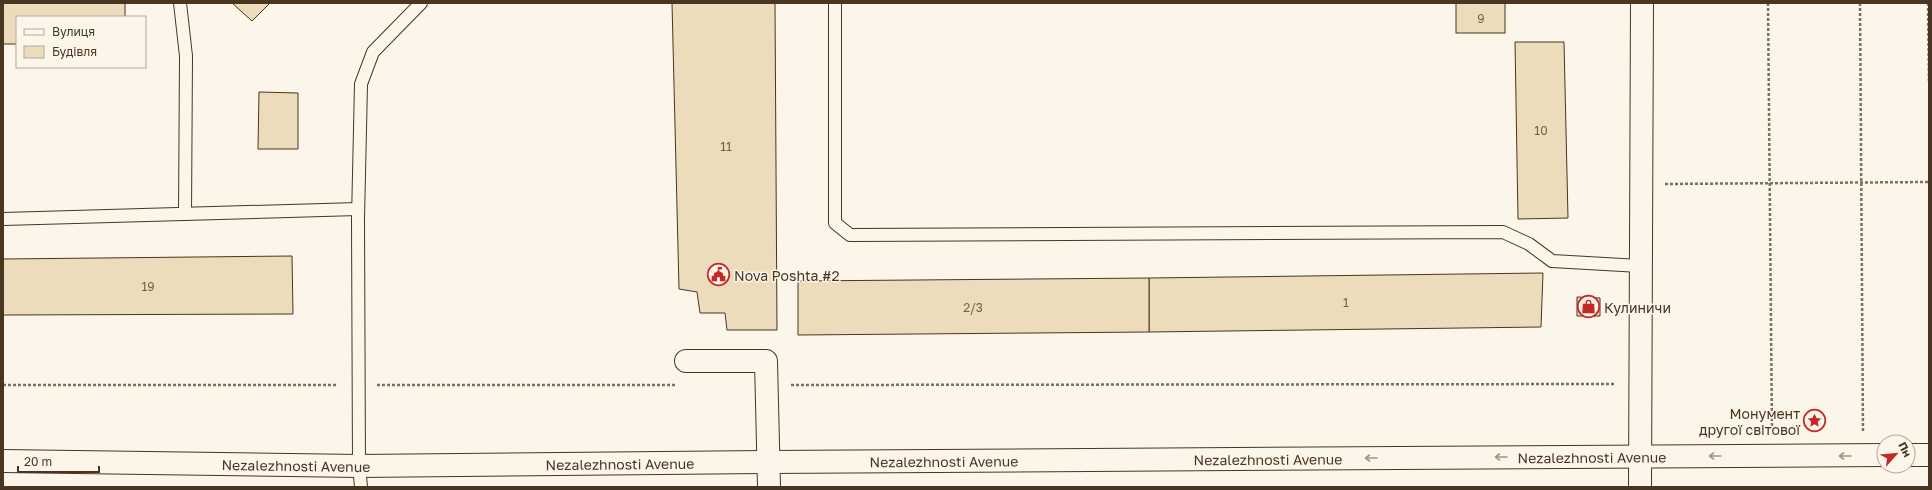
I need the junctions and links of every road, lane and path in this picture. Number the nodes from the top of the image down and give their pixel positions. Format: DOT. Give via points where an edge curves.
graph roads {
  1 [pos="180,3"];
  2 [pos="421,3"];
  3 [pos="835,3"];
  4 [pos="1642,3"];
  5 [pos="1768,3"];
  6 [pos="1860,3"];
  7 [pos="1928,3"];
  8 [pos="1929,83"];
  9 [pos="1929,182"];
  10 [pos="1770,183"];
  11 [pos="1861,183"];
  12 [pos="1641,184"];
  13 [pos="358,210"];
  14 [pos="185,214"];
  15 [pos="3,219"];
  16 [pos="1640,266"];
  17 [pos="686,361"];
  18 [pos="1640,384"];
  19 [pos="3,385"];
  20 [pos="359,385"];
  21 [pos="678,385"];
  22 [pos="766,385"];
  23 [pos="1874,455"];
  24 [pos="1916,455"];
  25 [pos="1929,455"];
  26 [pos="1640,456"];
  27 [pos="1772,456"];
  28 [pos="3,461"];
  29 [pos="769,462"];
  30 [pos="360,477"];
  31 [pos="769,487"];
  32 [pos="1640,487"];
  1 -- 14 [label="lane" via="186,56"];
  2 -- 13 [label="lane" via="373,52 361,84"];
  3 -- 16 [label="lane" via="835,223 850,235 1503,232 1529,244 1552,261"];
  4 -- 12 [label="street"];
  5 -- 10 [label="path"];
  6 -- 11 [label="path"];
  7 -- 8 [label="path"];
  9 -- 11 [label="path"];
  10 -- 11 [label="path"];
  10 -- 12 [label="path"];
  10 -- 27 [label="path"];
  11 -- 23 [label="path"];
  12 -- 16 [label="street"];
  13 -- 14 [label="lane"];
  13 -- 20 [label="lane"];
  14 -- 15 [label="lane"];
  16 -- 18 [label="street"];
  17 -- 22 [label="street" via="766,361"];
  18 -- 22 [label="path"];
  18 -- 26 [label="street"];
  19 -- 20 [label="path"];
  20 -- 21 [label="path"];
  20 -- 30 [label="lane"];
  22 -- 29 [label="street"];
  23 -- 27 [label="street, Nezalezhnosti Avenue, one-way"];
  24 -- 25 [label="street"];
  27 -- 26 [label="street, Nezalezhnosti Avenue, one-way"];
  26 -- 29 [label="street, Nezalezhnosti Avenue, one-way"];
  26 -- 32 [label="street"];
  28 -- 30 [label="street, Nezalezhnosti Avenue"];
  29 -- 30 [label="street, Nezalezhnosti Avenue"];
  29 -- 31 [label="street"];
}
